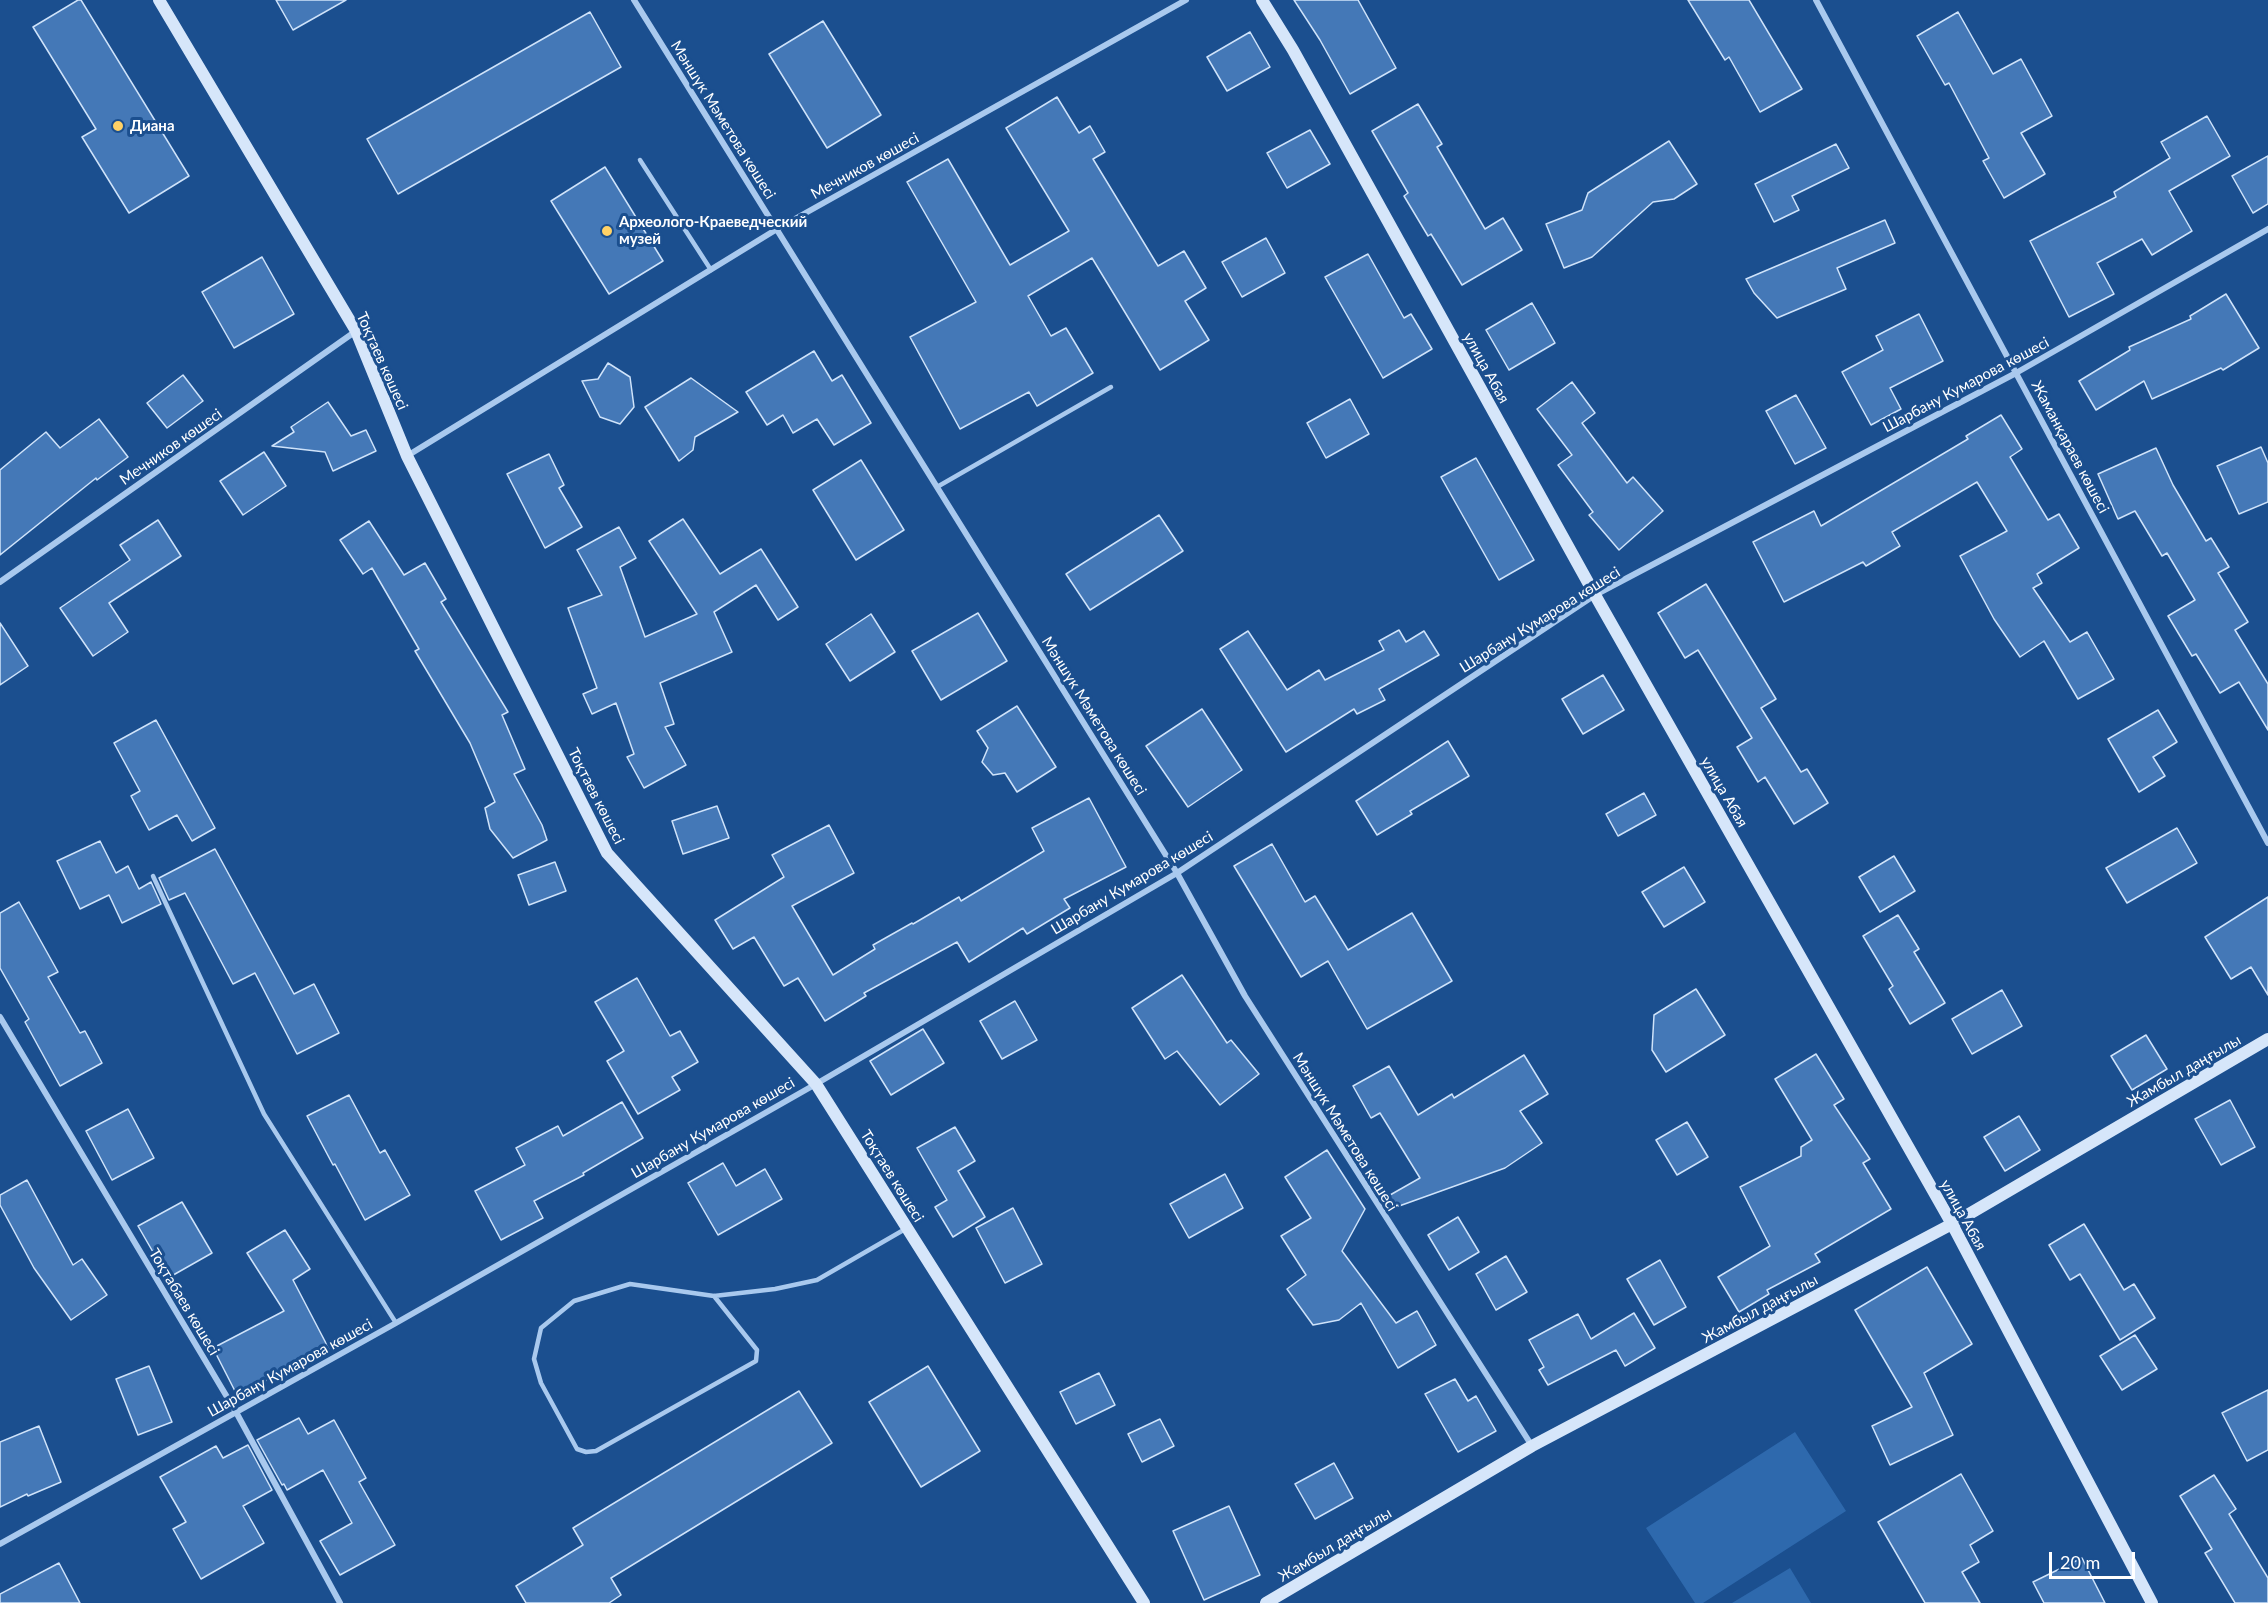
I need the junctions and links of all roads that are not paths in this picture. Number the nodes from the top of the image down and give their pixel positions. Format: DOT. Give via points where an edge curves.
graph roads {
  1 [pos="159,0"];
  2 [pos="634,0"];
  3 [pos="1186,0"];
  4 [pos="1262,0"];
  5 [pos="1816,0"];
  6 [pos="640,160"];
  7 [pos="2268,229"];
  8 [pos="777,230"];
  9 [pos="711,270"];
  10 [pos="356,331"];
  11 [pos="2016,373"];
  12 [pos="1111,387"];
  13 [pos="407,456"];
  14 [pos="937,487"];
  15 [pos="0,582"];
  16 [pos="1595,596"];
  17 [pos="2268,843"];
  18 [pos="1178,873"];
  19 [pos="153,876"];
  20 [pos="0,1017"];
  21 [pos="2268,1039"];
  22 [pos="816,1084"];
  23 [pos="1952,1224"];
  24 [pos="907,1228"];
  25 [pos="714,1296"];
  26 [pos="396,1323"];
  27 [pos="237,1412"];
  28 [pos="1532,1446"];
  29 [pos="0,1544"];
  30 [pos="340,1603"];
  31 [pos="1144,1603"];
  32 [pos="1266,1603"];
  33 [pos="2152,1603"];
  1 -- 10 [label="street, Тоқтаев көшесі"];
  2 -- 8 [label="street, Мәншүк Мәметова көшесі"];
  3 -- 8 [label="street, Мечников көшесі"];
  4 -- 16 [label="street, улица Абая"];
  5 -- 11 [label="street, Жаманқараев көшесі"];
  6 -- 9 [label="lane"];
  7 -- 11 [label="street, Шарбану Кумарова көшесі"];
  8 -- 9 [label="street, Мечников көшесі"];
  8 -- 14 [label="street, Мәншүк Мәметова көшесі"];
  9 -- 13 [label="street, Мечников көшесі"];
  10 -- 13 [label="street, Тоқтаев көшесі"];
  10 -- 15 [label="street, Мечников көшесі"];
  11 -- 16 [label="street, Шарбану Кумарова көшесі"];
  11 -- 17 [label="street, Жаманқараев көшесі"];
  12 -- 14 [label="lane"];
  13 -- 22 [label="street, Тоқтаев көшесі" via="607,853"];
  14 -- 18 [label="street, Мәншүк Мәметова көшесі"];
  16 -- 18 [label="street, Шарбану Кумарова көшесі"];
  16 -- 23 [label="street, улица Абая"];
  18 -- 22 [label="street, Шарбану Кумарова көшесі"];
  18 -- 28 [label="street, Мәншүк Мәметова көшесі" via="1245,996"];
  19 -- 26 [label="lane" via="264,1114"];
  20 -- 27 [label="street, Тоқтабаев көшесі"];
  21 -- 23 [label="street, Жамбыл даңғылы"];
  22 -- 24 [label="street, Тоқтаев көшесі"];
  22 -- 26 [label="street, Шарбану Кумарова көшесі"];
  23 -- 28 [label="street, Жамбыл даңғылы"];
  23 -- 33 [label="street, улица Абая"];
  24 -- 25 [label="lane" via="817,1280"];
  24 -- 31 [label="street, Тоқтаев көшесі"];
  25 -- 25 [label="lane" via="630,1284 574,1301 541,1328 534,1359 541,1383 577,1449 596,1451 756,1361 757,1350"];
  26 -- 27 [label="street, Шарбану Кумарова көшесі"];
  27 -- 29 [label="street, Шарбану Кумарова көшесі"];
  27 -- 30 [label="street, Тоқтабаев көшесі"];
  28 -- 32 [label="street, Жамбыл даңғылы"];
}
